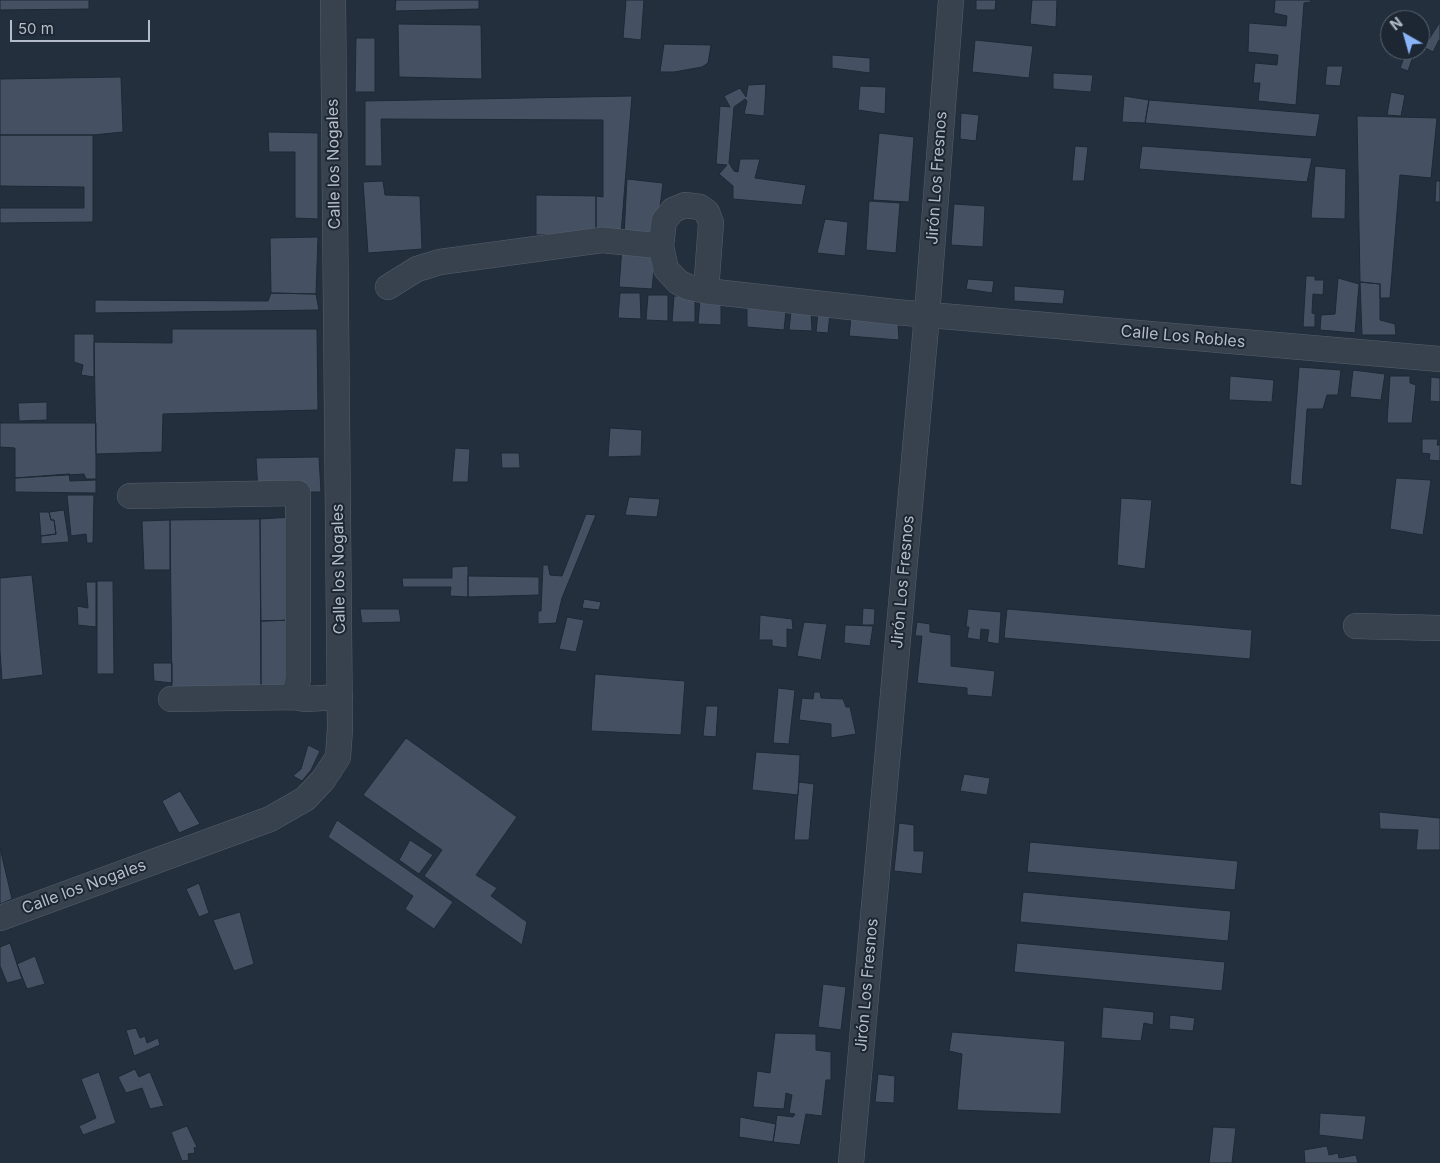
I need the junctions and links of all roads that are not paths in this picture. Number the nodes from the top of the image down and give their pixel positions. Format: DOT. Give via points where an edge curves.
graph roads {
  1 [pos="333,0"];
  2 [pos="951,0"];
  3 [pos="661,246"];
  4 [pos="388,287"];
  5 [pos="706,291"];
  6 [pos="927,315"];
  7 [pos="1440,358"];
  8 [pos="130,496"];
  9 [pos="1356,626"];
  10 [pos="1440,628"];
  11 [pos="294,697"];
  12 [pos="340,697"];
  13 [pos="171,699"];
  14 [pos="0,918"];
  15 [pos="851,1163"];
  1 -- 12 [label="street, Calle los Nogales"];
  2 -- 6 [label="street, Jirón Los Fresnos"];
  3 -- 4 [label="street" via="602,240 440,262 416,269"];
  3 -- 5 [label="street, Calle Los Robles" via="666,269 678,282"];
  3 -- 5 [label="street" via="664,221 673,210 685,205 708,212 711,223"];
  5 -- 6 [label="street, Calle Los Robles"];
  6 -- 7 [label="street, Calle Los Robles"];
  6 -- 15 [label="street, Jirón Los Fresnos"];
  8 -- 11 [label="street" via="298,493 298,679"];
  9 -- 10 [label="street"];
  11 -- 12 [label="street"];
  11 -- 13 [label="street"];
  12 -- 14 [label="street, Calle los Nogales" via="338,757 324,780 305,799 270,819"];
}
